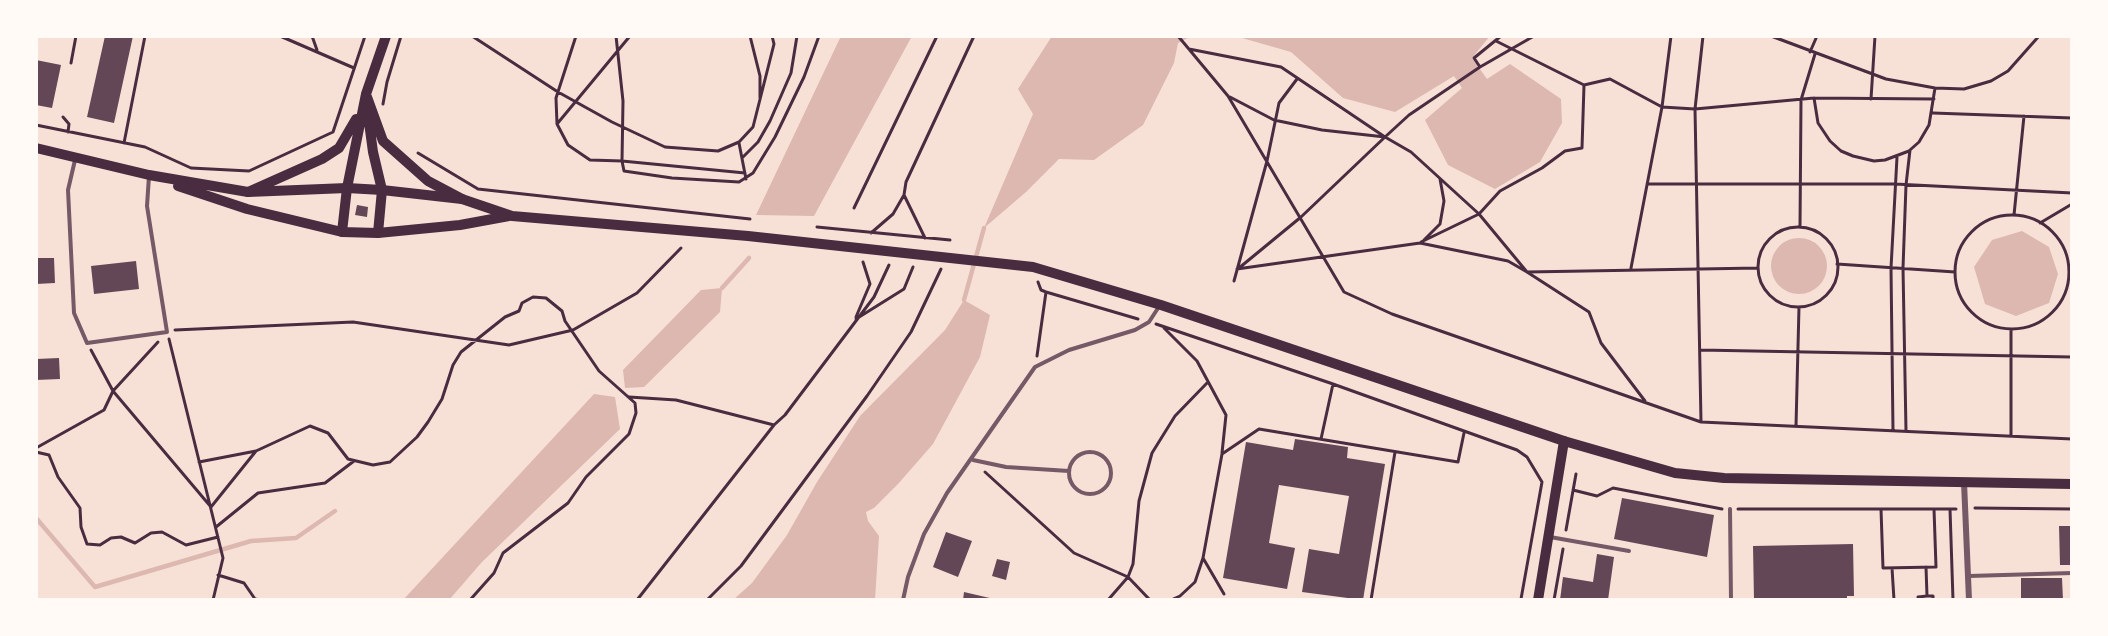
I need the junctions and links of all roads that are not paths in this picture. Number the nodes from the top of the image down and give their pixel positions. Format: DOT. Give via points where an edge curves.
graph roads {
  1 [pos="386,36"];
  2 [pos="366,94"];
  3 [pos="36,148"];
  4 [pos="76,157"];
  5 [pos="149,176"];
  6 [pos="348,188"];
  7 [pos="382,190"];
  8 [pos="248,192"];
  9 [pos="462,199"];
  10 [pos="512,216"];
  11 [pos="342,232"];
  12 [pos="378,233"];
  13 [pos="1161,305"];
  14 [pos="1564,441"];
  15 [pos="973,460"];
  16 [pos="1069,471"];
  17 [pos="1964,482"];
  18 [pos="2072,484"];
  19 [pos="1730,509"];
  20 [pos="1549,537"];
  21 [pos="1629,551"];
  22 [pos="2072,573"];
  23 [pos="1968,576"];
  24 [pos="903,600"];
  25 [pos="1538,600"];
  26 [pos="1731,600"];
  27 [pos="1969,600"];
  1 -- 2 [label="main road"];
  2 -- 6 [label="main road"];
  2 -- 7 [label="main road"];
  2 -- 8 [label="main road" via="351,131 339,148"];
  2 -- 9 [label="main road" via="383,141 428,181"];
  3 -- 4 [label="main road"];
  4 -- 5 [label="main road"];
  4 -- 5 [label="lane" via="68,190 74,313 87,343 167,332 147,206"];
  5 -- 8 [label="main road"];
  5 -- 11 [label="main road" via="247,209"];
  6 -- 7 [label="main road"];
  6 -- 8 [label="main road"];
  6 -- 11 [label="main road"];
  7 -- 9 [label="main road"];
  7 -- 12 [label="main road"];
  9 -- 10 [label="main road"];
  10 -- 12 [label="main road"];
  10 -- 13 [label="main road" via="748,236 1033,267"];
  11 -- 12 [label="main road"];
  13 -- 14 [label="main road"];
  13 -- 15 [label="lane" via="1149,322 1134,330 1069,351 1035,367"];
  14 -- 17 [label="main road" via="1692,476"];
  14 -- 20 [label="main road"];
  15 -- 16 [label="lane" via="1006,467"];
  15 -- 24 [label="lane" via="947,493 924,534"];
  16 -- 16 [label="lane" via="1073,460 1083,453 1095,452 1106,458 1111,468 1110,480 1103,490 1092,494 1071,483"];
  17 -- 18 [label="main road"];
  17 -- 23 [label="street"];
  19 -- 26 [label="lane"];
  20 -- 21 [label="lane"];
  20 -- 25 [label="main road"];
  22 -- 23 [label="lane"];
  23 -- 27 [label="street"];
}
